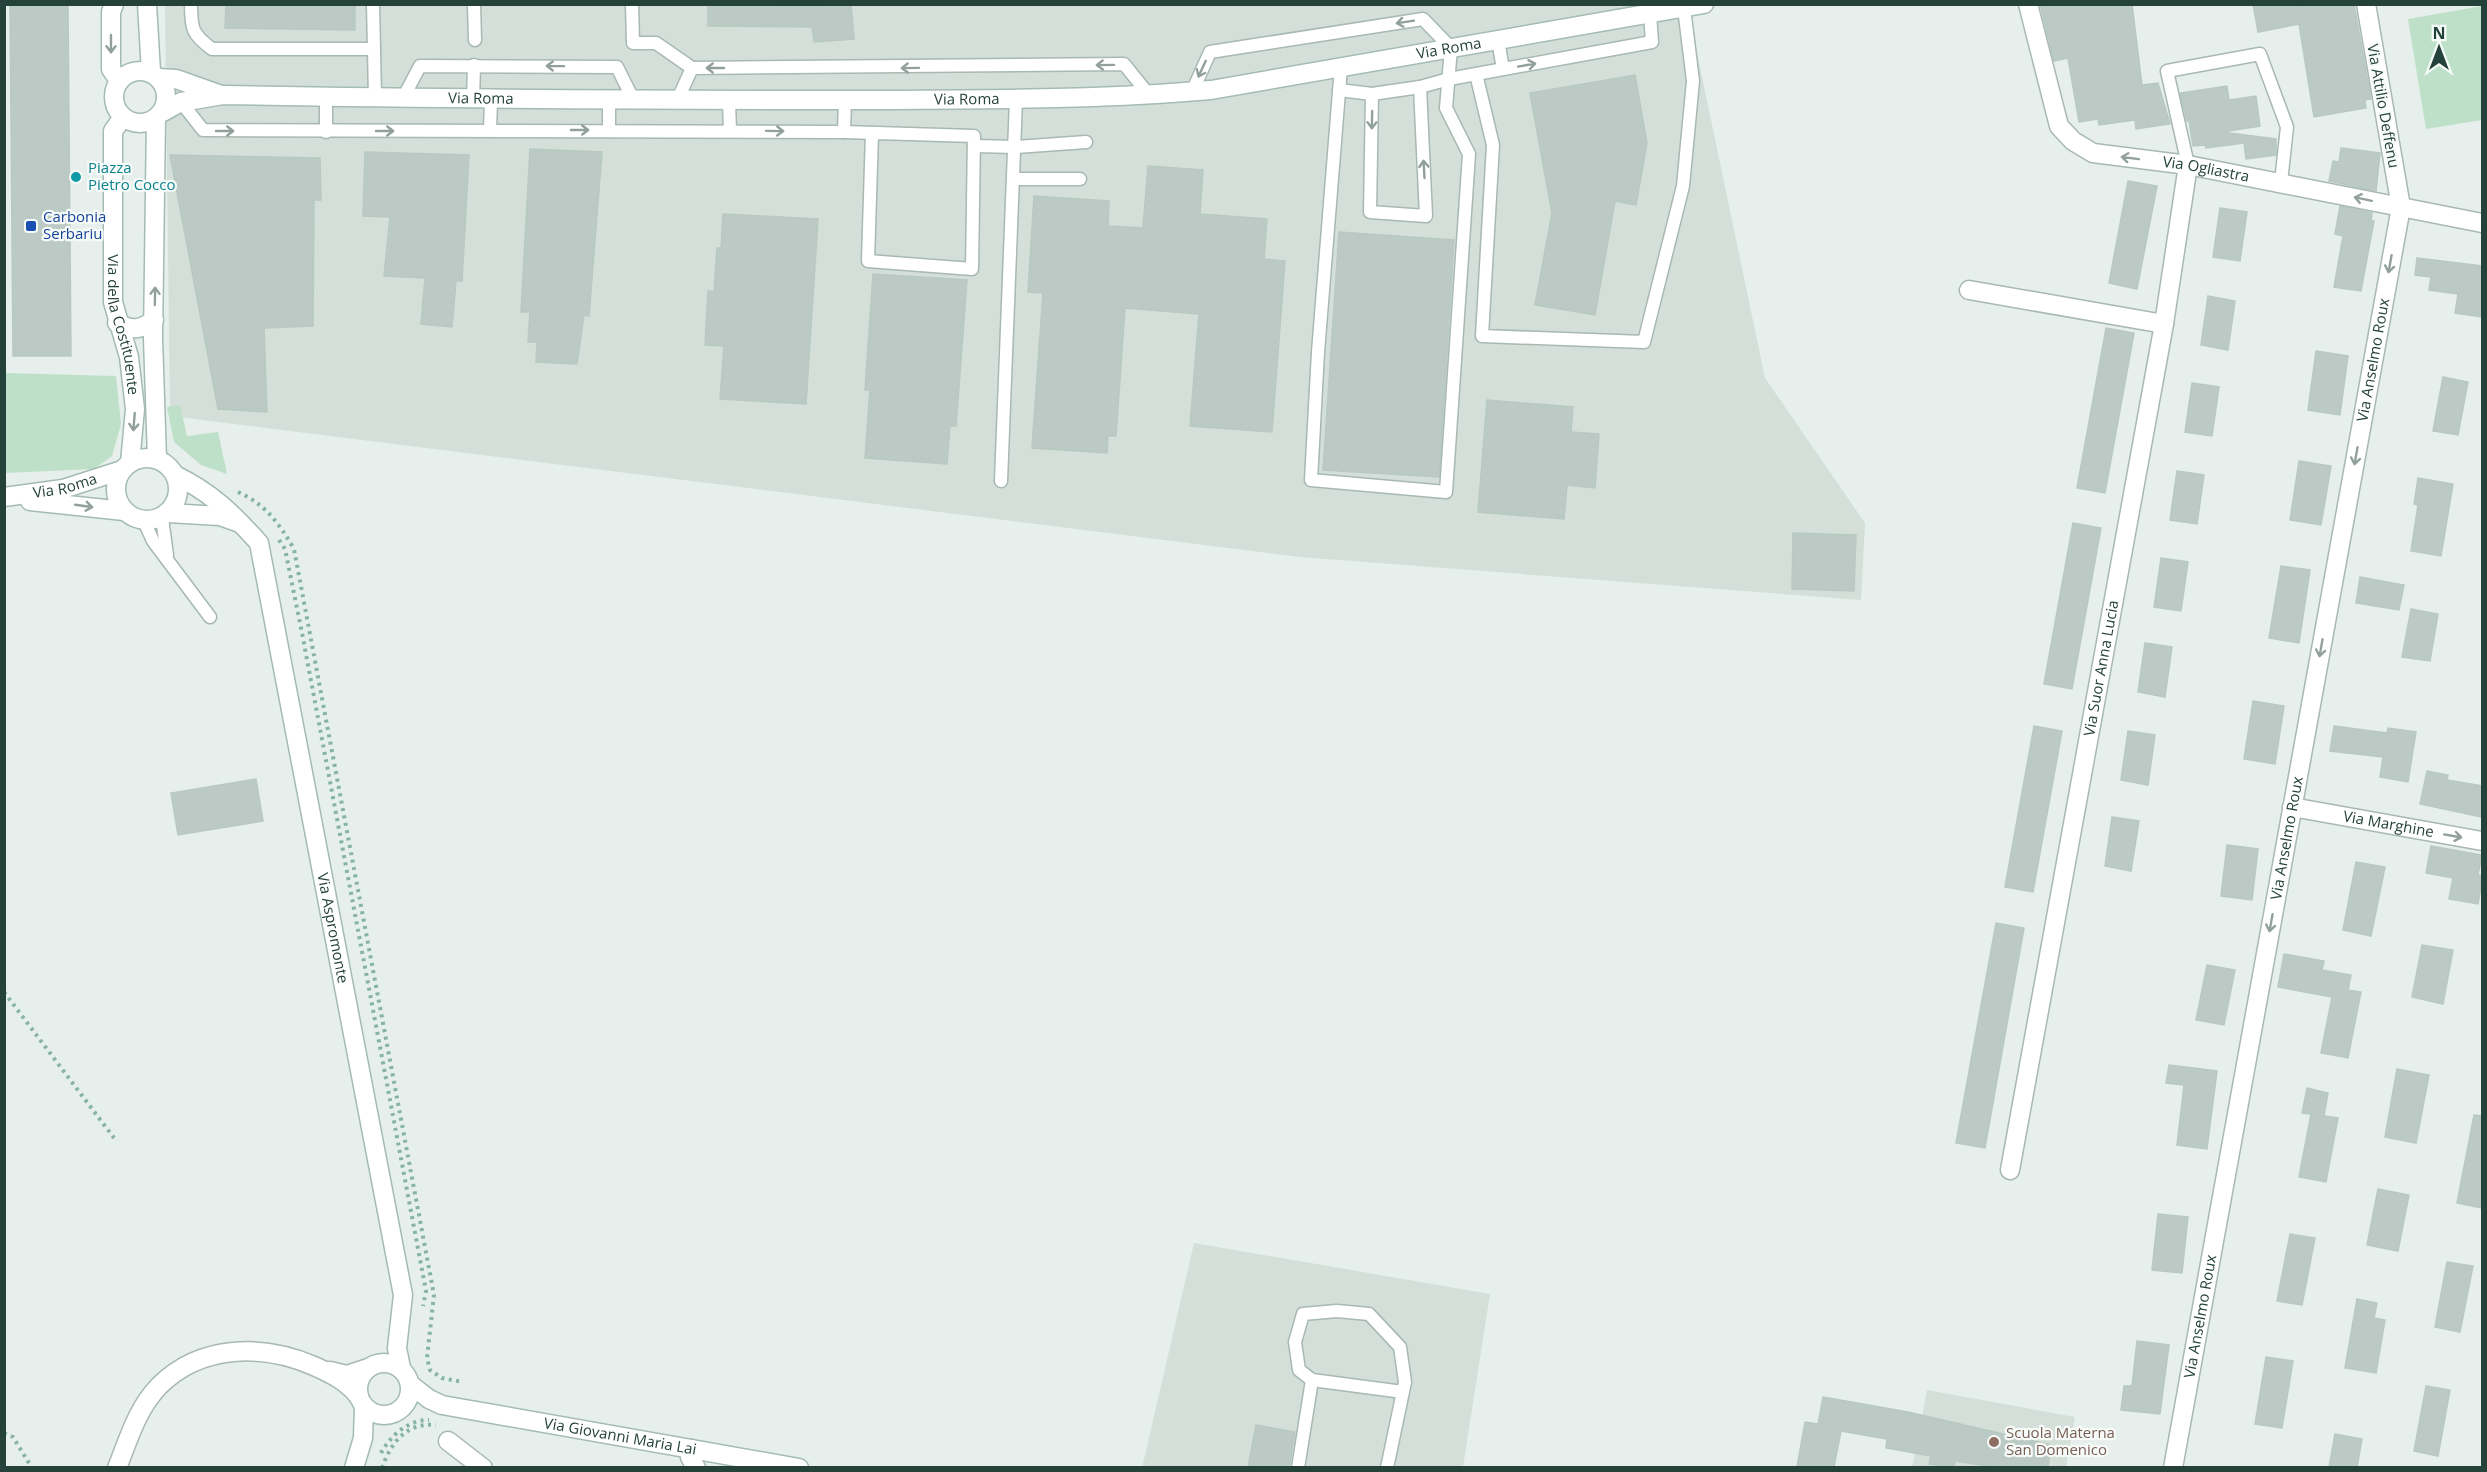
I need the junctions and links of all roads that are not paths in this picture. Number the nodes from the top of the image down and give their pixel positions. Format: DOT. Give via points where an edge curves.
graph roads {
  1 [pos="114,4"];
  2 [pos="147,4"];
  3 [pos="191,4"];
  4 [pos="374,4"];
  5 [pos="474,4"];
  6 [pos="632,4"];
  7 [pos="2028,4"];
  8 [pos="2366,4"];
  9 [pos="1697,6"];
  10 [pos="1650,14"];
  11 [pos="475,40"];
  12 [pos="1498,40"];
  13 [pos="1451,48"];
  14 [pos="374,49"];
  15 [pos="474,65"];
  16 [pos="1341,67"];
  17 [pos="692,68"];
  18 [pos="1503,69"];
  19 [pos="1476,74"];
  20 [pos="155,75"];
  21 [pos="1449,79"];
  22 [pos="119,81"];
  23 [pos="1420,87"];
  24 [pos="1339,90"];
  25 [pos="1192,92"];
  26 [pos="1372,94"];
  27 [pos="223,95"];
  28 [pos="1149,95"];
  29 [pos="326,97"];
  30 [pos="375,98"];
  31 [pos="403,98"];
  32 [pos="482,100"];
  33 [pos="845,100"];
  34 [pos="1016,100"];
  35 [pos="609,101"];
  36 [pos="634,101"];
  37 [pos="677,101"];
  38 [pos="729,101"];
  39 [pos="181,102"];
  40 [pos="159,115"];
  41 [pos="123,117"];
  42 [pos="490,130"];
  43 [pos="609,130"];
  44 [pos="730,131"];
  45 [pos="326,132"];
  46 [pos="844,132"];
  47 [pos="872,133"];
  48 [pos="1086,142"];
  49 [pos="974,146"];
  50 [pos="1016,147"];
  51 [pos="2188,165"];
  52 [pos="1015,178"];
  53 [pos="1080,179"];
  54 [pos="2281,182"];
  55 [pos="2401,207"];
  56 [pos="2482,223"];
  57 [pos="1969,290"];
  58 [pos="154,320"];
  59 [pos="117,323"];
  60 [pos="2164,324"];
  61 [pos="157,459"];
  62 [pos="126,466"];
  63 [pos="175,475"];
  64 [pos="1001,481"];
  65 [pos="4,498"];
  66 [pos="124,511"];
  67 [pos="158,517"];
  68 [pos="243,525"];
  69 [pos="168,560"];
  70 [pos="210,617"];
  71 [pos="2292,807"];
  72 [pos="2482,841"];
  73 [pos="2010,1170"];
  74 [pos="398,1337"];
  75 [pos="383,1362"];
  76 [pos="401,1368"];
  77 [pos="365,1369"];
  78 [pos="322,1370"];
  79 [pos="1312,1380"];
  80 [pos="411,1385"];
  81 [pos="1403,1392"];
  82 [pos="362,1402"];
  83 [pos="442,1405"];
  84 [pos="395,1413"];
  85 [pos="447,1433"];
  86 [pos="363,1438"];
  87 [pos="692,1449"];
  88 [pos="117,1467"];
  89 [pos="354,1467"];
  90 [pos="483,1467"];
  91 [pos="696,1467"];
  92 [pos="799,1467"];
  93 [pos="1298,1467"];
  94 [pos="1387,1467"];
  95 [pos="2173,1467"];
  1 -- 22 [label="main road, one-way" via="111,69"];
  2 -- 20 [label="main road"];
  3 -- 14 [label="lane" via="191,25 196,37 212,50"];
  4 -- 14 [label="lane"];
  5 -- 11 [label="lane"];
  6 -- 17 [label="lane" via="633,43 656,43"];
  51 -- 7 [label="main road, Via Ogliastra, one-way" via="2093,153 2073,141 2059,126"];
  8 -- 55 [label="main road, Via Attilio Deffenu"];
  9 -- 10 [label="main road, Via Roma"];
  9 -- 19 [label="lane" via="1683,186 1644,342 1482,336 1492,144"];
  10 -- 12 [label="main road, Via Roma"];
  18 -- 10 [label="lane, one-way" via="1652,42"];
  12 -- 13 [label="main road, Via Roma"];
  12 -- 18 [label="lane"];
  13 -- 16 [label="main road, Via Roma"];
  13 -- 21 [label="lane"];
  13 -- 25 [label="lane, one-way" via="1424,19 1210,52"];
  14 -- 30 [label="lane"];
  15 -- 31 [label="lane" via="420,66"];
  15 -- 32 [label="lane"];
  36 -- 15 [label="lane, one-way" via="617,67"];
  16 -- 24 [label="lane"];
  16 -- 25 [label="main road, Via Roma"];
  28 -- 17 [label="lane, one-way" via="1124,64"];
  17 -- 37 [label="lane"];
  18 -- 19 [label="lane"];
  19 -- 21 [label="lane"];
  20 -- 22 [label="main road" via="133,71"];
  20 -- 27 [label="main road, Via Roma"];
  20 -- 40 [label="main road" via="167,94"];
  21 -- 23 [label="lane"];
  21 -- 24 [label="lane" via="1446,108 1469,154 1446,492 1311,480"];
  22 -- 41 [label="main road" via="114,101"];
  23 -- 26 [label="lane"];
  26 -- 23 [label="lane, one-way" via="1370,212 1426,216"];
  24 -- 26 [label="lane"];
  25 -- 28 [label="main road, Via Roma"];
  27 -- 29 [label="main road, Via Roma"];
  27 -- 39 [label="main road, Via Roma"];
  28 -- 34 [label="main road, Via Roma"];
  29 -- 30 [label="main road, Via Roma"];
  29 -- 45 [label="lane"];
  30 -- 31 [label="main road, Via Roma"];
  31 -- 32 [label="main road, Via Roma"];
  32 -- 35 [label="main road, Via Roma"];
  32 -- 42 [label="lane"];
  33 -- 34 [label="main road, Via Roma"];
  33 -- 38 [label="main road, Via Roma"];
  33 -- 46 [label="lane"];
  34 -- 50 [label="lane"];
  35 -- 36 [label="main road, Via Roma"];
  35 -- 43 [label="lane"];
  36 -- 37 [label="main road, Via Roma"];
  37 -- 38 [label="main road, Via Roma"];
  38 -- 44 [label="lane"];
  39 -- 40 [label="main road, Via Roma"];
  39 -- 45 [label="lane, one-way" via="203,130"];
  40 -- 41 [label="main road" via="139,123"];
  58 -- 40 [label="main road, Via della Costituente, one-way"];
  41 -- 59 [label="main road, Via della Costituente" via="113,131 113,302"];
  42 -- 43 [label="lane, one-way"];
  45 -- 42 [label="lane, one-way"];
  43 -- 44 [label="lane"];
  44 -- 46 [label="lane, one-way"];
  46 -- 47 [label="lane"];
  47 -- 49 [label="lane" via="974,136"];
  47 -- 49 [label="lane" via="868,261 972,269"];
  48 -- 50 [label="lane"];
  49 -- 50 [label="lane"];
  50 -- 52 [label="lane"];
  51 -- 54 [label="main road, Via Ogliastra"];
  51 -- 54 [label="lane" via="2167,70 2260,54 2287,127"];
  51 -- 60 [label="main road, Via Suor Anna Lucia"];
  52 -- 53 [label="lane"];
  52 -- 64 [label="lane"];
  55 -- 54 [label="main road, Via Ogliastra, one-way"];
  55 -- 56 [label="main road, Via Ogliastra"];
  55 -- 71 [label="main road, Via Anselmo Roux, one-way"];
  57 -- 60 [label="main road"];
  58 -- 59 [label="main road" via="143,329 128,329"];
  58 -- 61 [label="main road, Via della Costituente"];
  59 -- 62 [label="main road, Via della Costituente, one-way" via="129,357 135,409"];
  60 -- 73 [label="main road, Via Suor Anna Lucia"];
  61 -- 62 [label="main road"];
  61 -- 63 [label="main road"];
  62 -- 65 [label="main road, Via Roma" via="63,489"];
  62 -- 66 [label="main road" via="118,478 116,495"];
  63 -- 67 [label="main road" via="178,496"];
  63 -- 68 [label="main road, Via Aspromonte" via="198,486"];
  65 -- 66 [label="main road, Via Roma, one-way"];
  66 -- 67 [label="main road"];
  67 -- 68 [label="main road" via="220,516"];
  67 -- 69 [label="lane"];
  67 -- 69 [label="lane" via="153,541"];
  68 -- 74 [label="main road, Via Aspromonte" via="260,543 403,1295"];
  69 -- 70 [label="lane"];
  71 -- 72 [label="main road, Via Marghine, one-way"];
  71 -- 95 [label="main road, Via Anselmo Roux, one-way"];
  74 -- 75 [label="main road, Via Aspromonte"];
  74 -- 76 [label="main road, Via Aspromonte"];
  75 -- 76 [label="main road"];
  75 -- 77 [label="main road"];
  76 -- 80 [label="main road"];
  77 -- 78 [label="main road" via="347,1375"];
  77 -- 82 [label="main road" via="357,1387"];
  78 -- 82 [label="main road" via="351,1386"];
  78 -- 88 [label="main road" via="284,1354 248,1350 185,1367 160,1386 140,1409"];
  79 -- 81 [label="lane"];
  79 -- 81 [label="lane" via="1299,1370 1296,1351 1302,1314 1369,1314 1400,1347"];
  79 -- 93 [label="lane"];
  80 -- 83 [label="main road, Via Giovanni Maria Lai"];
  80 -- 84 [label="main road" via="408,1401"];
  81 -- 94 [label="lane"];
  82 -- 84 [label="main road" via="372,1413"];
  82 -- 86 [label="main road"];
  83 -- 84 [label="main road, Via Giovanni Maria Lai"];
  83 -- 87 [label="main road, Via Giovanni Maria Lai"];
  84 -- 86 [label="main road" via="376,1423"];
  85 -- 90 [label="main road"];
  86 -- 89 [label="main road"];
  87 -- 91 [label="main road" via="690,1457"];
  87 -- 92 [label="main road, Via Giovanni Maria Lai"];
}
